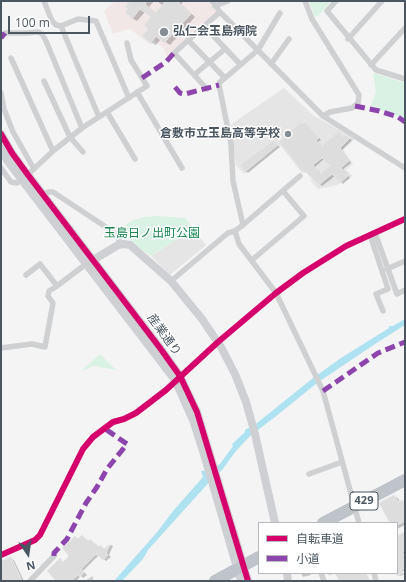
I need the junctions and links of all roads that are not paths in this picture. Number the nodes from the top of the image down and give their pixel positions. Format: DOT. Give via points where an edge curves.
graph roads {
  1 [pos="44,1"];
  2 [pos="228,1"];
  3 [pos="305,1"];
  4 [pos="336,1"];
  5 [pos="382,1"];
  6 [pos="213,3"];
  7 [pos="220,12"];
  8 [pos="280,13"];
  9 [pos="61,26"];
  10 [pos="204,26"];
  11 [pos="405,28"];
  12 [pos="5,32"];
  13 [pos="289,39"];
  14 [pos="348,39"];
  15 [pos="188,40"];
  16 [pos="127,43"];
  17 [pos="225,49"];
  18 [pos="258,50"];
  19 [pos="11,58"];
  20 [pos="209,62"];
  21 [pos="240,64"];
  22 [pos="271,64"];
  23 [pos="371,65"];
  24 [pos="195,74"];
  25 [pos="224,78"];
  26 [pos="405,79"];
  27 [pos="44,81"];
  28 [pos="207,89"];
  29 [pos="137,92"];
  30 [pos="1,93"];
  31 [pos="129,98"];
  32 [pos="107,112"];
  33 [pos="323,116"];
  34 [pos="99,117"];
  35 [pos="82,128"];
  36 [pos="1,134"];
  37 [pos="70,137"];
  38 [pos="1,149"];
  39 [pos="53,151"];
  40 [pos="83,152"];
  41 [pos="135,160"];
  42 [pos="1,168"];
  43 [pos="182,168"];
  44 [pos="405,168"];
  45 [pos="34,169"];
  46 [pos="300,176"];
  47 [pos="25,178"];
  48 [pos="283,191"];
  49 [pos="40,198"];
  50 [pos="405,218"];
  51 [pos="243,225"];
  52 [pos="235,232"];
  53 [pos="372,234"];
  54 [pos="118,245"];
  55 [pos="252,260"];
  56 [pos="405,261"];
  57 [pos="90,262"];
  58 [pos="387,269"];
  59 [pos="26,275"];
  60 [pos="171,281"];
  61 [pos="57,286"];
  62 [pos="394,287"];
  63 [pos="388,289"];
  64 [pos="405,290"];
  65 [pos="276,293"];
  66 [pos="383,312"];
  67 [pos="218,342"];
  68 [pos="1,348"];
  69 [pos="178,378"];
  70 [pos="342,462"];
  71 [pos="309,474"];
  72 [pos="405,480"];
  73 [pos="354,507"];
  74 [pos="275,522"];
  75 [pos="325,522"];
  76 [pos="359,522"];
  77 [pos="1,555"];
  78 [pos="54,556"];
  79 [pos="258,558"];
  80 [pos="240,568"];
  81 [pos="92,578"];
  82 [pos="30,581"];
  83 [pos="88,581"];
  84 [pos="215,581"];
  85 [pos="241,581"];
  86 [pos="248,581"];
  1 -- 9 [label="street" via="52,21"];
  2 -- 6 [label="street"];
  3 -- 33 [label="street" via="312,20 359,95 358,103 352,108"];
  4 -- 14 [label="street" via="327,11"];
  5 -- 14 [label="street"];
  6 -- 7 [label="street"];
  7 -- 10 [label="street"];
  7 -- 18 [label="street"];
  8 -- 18 [label="street"];
  9 -- 31 [label="street" via="78,19 96,22"];
  9 -- 34 [label="street"];
  10 -- 15 [label="street"];
  10 -- 17 [label="street"];
  11 -- 23 [label="street"];
  12 -- 35 [label="street" via="42,34"];
  13 -- 22 [label="street"];
  14 -- 23 [label="street"];
  15 -- 20 [label="street"];
  15 -- 24 [label="street" via="174,52"];
  16 -- 29 [label="street" via="134,67 147,86"];
  17 -- 20 [label="street"];
  17 -- 21 [label="street"];
  18 -- 21 [label="street"];
  18 -- 22 [label="street"];
  19 -- 39 [label="street"];
  20 -- 24 [label="street"];
  20 -- 25 [label="street"];
  21 -- 25 [label="street"];
  22 -- 33 [label="street"];
  23 -- 26 [label="street" via="376,70"];
  24 -- 28 [label="street"];
  25 -- 51 [label="street" via="219,88 231,144 233,181"];
  27 -- 37 [label="street"];
  29 -- 31 [label="street"];
  29 -- 43 [label="street"];
  30 -- 45 [label="street" via="13,132"];
  31 -- 32 [label="street"];
  32 -- 34 [label="street"];
  32 -- 41 [label="street"];
  33 -- 44 [label="street"];
  34 -- 35 [label="street"];
  35 -- 37 [label="street"];
  36 -- 47 [label="street, 産業通り"];
  37 -- 39 [label="street"];
  37 -- 40 [label="street"];
  38 -- 47 [label="street, 産業通り" via="7,160"];
  39 -- 45 [label="street"];
  42 -- 47 [label="street" via="11,182 17,183"];
  45 -- 47 [label="street"];
  46 -- 48 [label="street"];
  47 -- 49 [label="street, 産業通り"];
  48 -- 51 [label="street"];
  48 -- 55 [label="street" via="304,216"];
  49 -- 54 [label="street" via="48,192 53,192 112,230 118,236"];
  49 -- 57 [label="street, 産業通り"];
  50 -- 53 [label="street"];
  51 -- 52 [label="street"];
  52 -- 55 [label="street" via="239,244"];
  52 -- 60 [label="street" via="228,233"];
  53 -- 58 [label="street"];
  53 -- 63 [label="street"];
  53 -- 65 [label="street" via="327,257"];
  54 -- 57 [label="street"];
  54 -- 60 [label="street" via="130,245"];
  55 -- 65 [label="street"];
  56 -- 58 [label="street"];
  57 -- 61 [label="street"];
  57 -- 69 [label="street, 産業通り"];
  58 -- 62 [label="street"];
  59 -- 61 [label="street" via="40,264"];
  60 -- 67 [label="street"];
  61 -- 68 [label="street" via="48,296 53,303 45,347 32,344"];
  62 -- 63 [label="street"];
  62 -- 64 [label="street" via="397,294"];
  63 -- 66 [label="street" via="376,294"];
  65 -- 67 [label="street"];
  65 -- 70 [label="street" via="323,391"];
  67 -- 69 [label="street"];
  67 -- 74 [label="street" via="246,402"];
  69 -- 77 [label="street" via="136,413 113,422 93,437 83,449 40,535 35,540"];
  69 -- 80 [label="street, 産業通り" via="211,468"];
  70 -- 71 [label="street"];
  70 -- 73 [label="street"];
  72 -- 73 [label="highway, 429"];
  73 -- 75 [label="highway, 429"];
  73 -- 76 [label="street"];
  78 -- 82 [label="street"];
  79 -- 80 [label="highway"];
  80 -- 84 [label="highway"];
  80 -- 85 [label="street, 産業通り"];
  80 -- 86 [label="street, 産業通り"];
  81 -- 83 [label="lane"];
}
